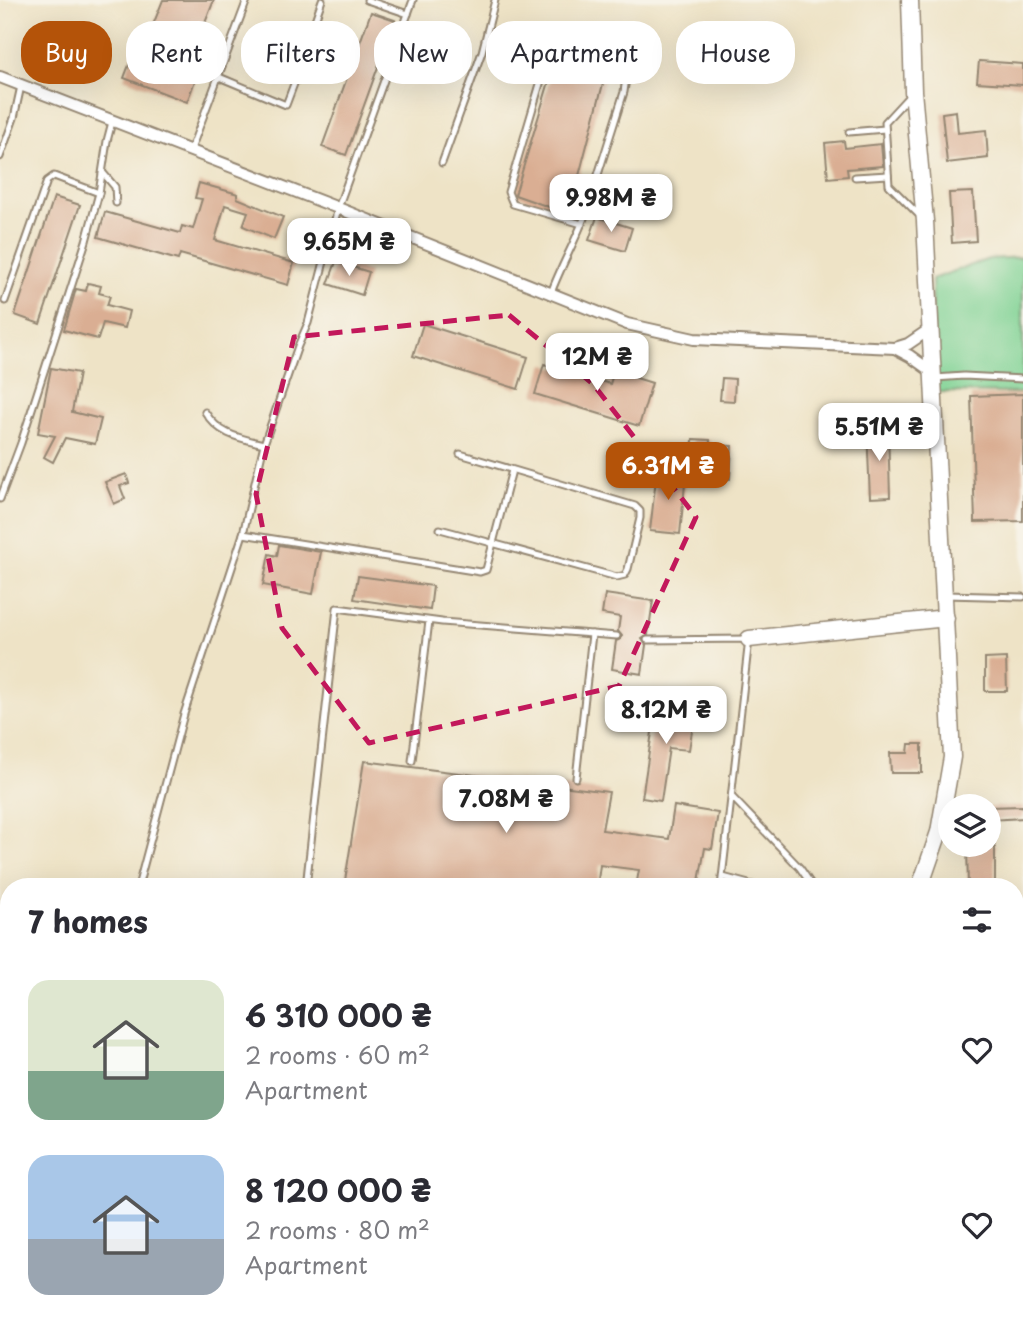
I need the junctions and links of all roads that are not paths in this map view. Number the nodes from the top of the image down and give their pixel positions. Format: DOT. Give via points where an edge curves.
graph roads {
  1 [pos="247,0"];
  2 [pos="322,0"];
  3 [pos="367,0"];
  4 [pos="413,0"];
  5 [pos="495,0"];
  6 [pos="910,0"];
  7 [pos="408,14"];
  8 [pos="315,21"];
  9 [pos="227,55"];
  10 [pos="0,77"];
  11 [pos="227,80"];
  12 [pos="216,84"];
  13 [pos="294,84"];
  14 [pos="21,86"];
  15 [pos="914,91"];
  16 [pos="112,122"];
  17 [pos="885,129"];
  18 [pos="849,132"];
  19 [pos="190,152"];
  20 [pos="0,157"];
  21 [pos="442,163"];
  22 [pos="103,173"];
  23 [pos="888,175"];
  24 [pos="855,177"];
  25 [pos="99,193"];
  26 [pos="116,203"];
  27 [pos="338,208"];
  28 [pos="925,221"];
  29 [pos="582,224"];
  30 [pos="551,293"];
  31 [pos="5,301"];
  32 [pos="930,329"];
  33 [pos="895,348"];
  34 [pos="931,374"];
  35 [pos="1023,379"];
  36 [pos="205,412"];
  37 [pos="264,444"];
  38 [pos="460,454"];
  39 [pos="512,470"];
  40 [pos="0,499"];
  41 [pos="440,529"];
  42 [pos="243,534"];
  43 [pos="492,542"];
  44 [pos="945,595"];
  45 [pos="1023,597"];
  46 [pos="946,618"];
  47 [pos="429,621"];
  48 [pos="592,634"];
  49 [pos="617,636"];
  50 [pos="750,639"];
  51 [pos="647,640"];
  52 [pos="412,761"];
  53 [pos="576,778"];
  54 [pos="732,797"];
  55 [pos="723,877"];
  56 [pos="140,878"];
  57 [pos="307,878"];
  58 [pos="727,878"];
  59 [pos="807,878"];
  60 [pos="923,878"];
  1 -- 9 [label="lane"];
  2 -- 8 [label="lane"];
  3 -- 7 [label="lane"];
  4 -- 7 [label="lane"];
  5 -- 21 [label="lane" via="482,52"];
  6 -- 15 [label="main road"];
  7 -- 27 [label="lane"];
  10 -- 14 [label="street"];
  11 -- 13 [label="lane" via="286,105"];
  12 -- 19 [label="lane"];
  14 -- 16 [label="street"];
  14 -- 20 [label="lane"];
  15 -- 17 [label="lane" via="885,122"];
  15 -- 28 [label="main road"];
  16 -- 19 [label="street"];
  16 -- 22 [label="lane"];
  17 -- 18 [label="lane"];
  17 -- 23 [label="lane"];
  19 -- 27 [label="street"];
  22 -- 25 [label="lane"];
  22 -- 26 [label="lane" via="115,187"];
  23 -- 24 [label="lane"];
  23 -- 28 [label="lane" via="889,185"];
  25 -- 31 [label="lane" via="54,176 47,181"];
  25 -- 40 [label="lane"];
  27 -- 30 [label="street"];
  27 -- 37 [label="lane" via="308,323"];
  28 -- 32 [label="main road"];
  29 -- 29 [label="lane" via="626,78 619,66 565,51 552,53 545,67 508,192 513,204"];
  29 -- 30 [label="lane"];
  30 -- 33 [label="street" via="627,324 694,340"];
  32 -- 33 [label="street"];
  32 -- 34 [label="main road"];
  33 -- 34 [label="street"];
  34 -- 35 [label="lane"];
  34 -- 44 [label="main road"];
  36 -- 37 [label="lane" via="223,432"];
  37 -- 42 [label="lane"];
  38 -- 39 [label="lane"];
  39 -- 43 [label="lane"];
  39 -- 43 [label="lane" via="635,506 640,518 628,569 617,578"];
  41 -- 43 [label="lane"];
  42 -- 43 [label="lane" via="480,572 486,570"];
  42 -- 56 [label="lane" via="184,714"];
  44 -- 45 [label="lane"];
  44 -- 46 [label="main road"];
  46 -- 50 [label="main road"];
  46 -- 60 [label="main road" via="952,757 939,832"];
  47 -- 48 [label="lane"];
  47 -- 52 [label="lane"];
  47 -- 57 [label="lane" via="337,608"];
  48 -- 49 [label="lane"];
  48 -- 53 [label="lane"];
  50 -- 51 [label="lane"];
  50 -- 54 [label="lane"];
  54 -- 55 [label="lane"];
  54 -- 59 [label="lane"];
  55 -- 58 [label="lane"];
}
